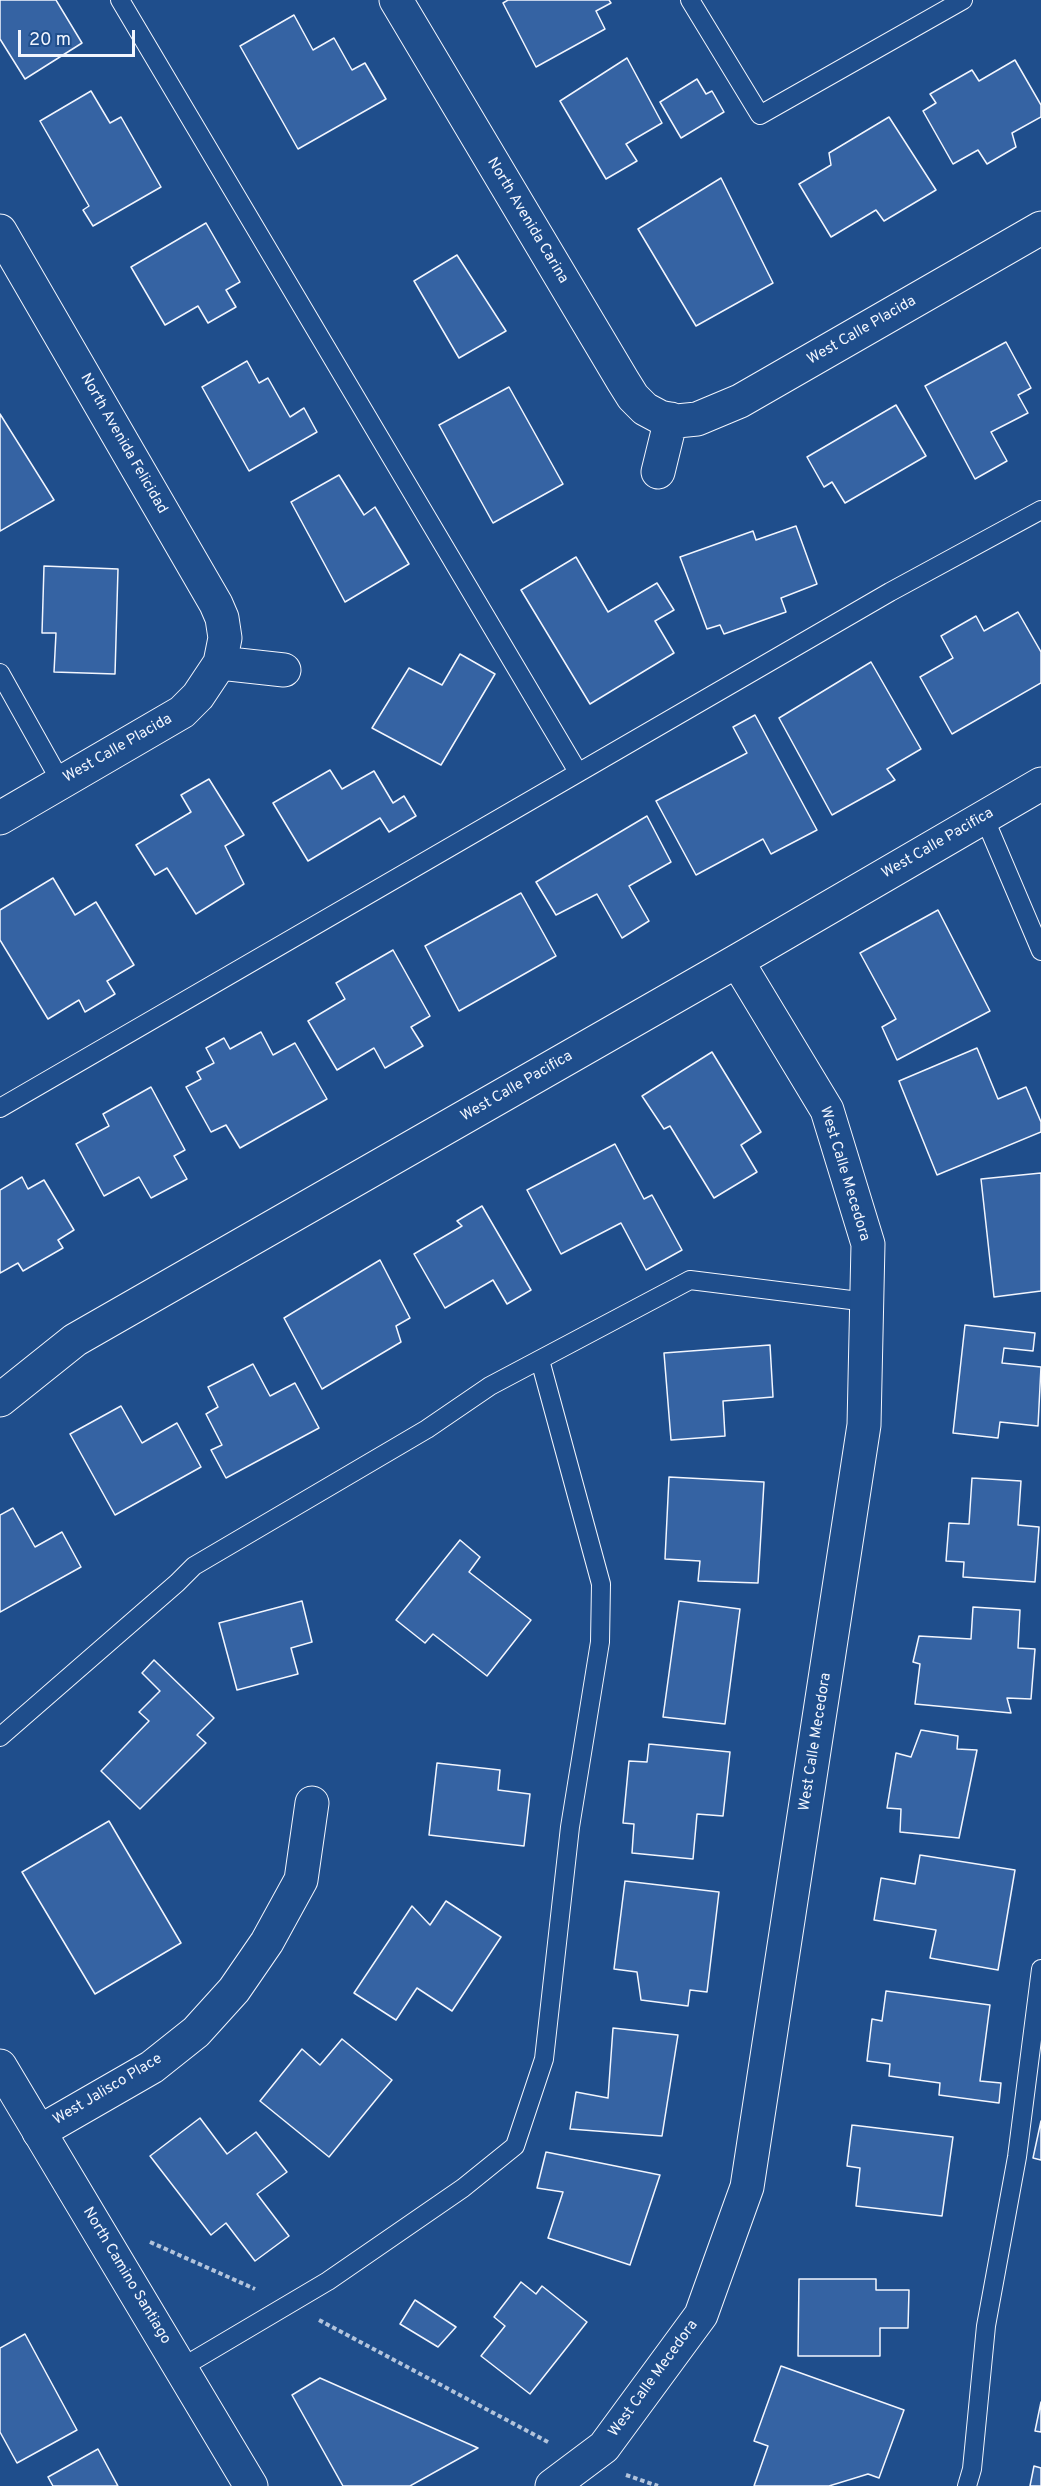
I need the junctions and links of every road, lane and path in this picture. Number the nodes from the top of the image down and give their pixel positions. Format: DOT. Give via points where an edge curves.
graph roads {
  1 [pos="120,0"];
  2 [pos="396,0"];
  3 [pos="690,0"];
  4 [pos="963,0"];
  5 [pos="1041,228"];
  6 [pos="0,231"];
  7 [pos="674,420"];
  8 [pos="658,472"];
  9 [pos="1041,510"];
  10 [pos="220,663"];
  11 [pos="284,670"];
  12 [pos="0,673"];
  13 [pos="578,772"];
  14 [pos="61,782"];
  15 [pos="1041,784"];
  16 [pos="984,817"];
  17 [pos="0,818"];
  18 [pos="1041,951"];
  19 [pos="737,961"];
  20 [pos="0,1108"];
  21 [pos="867,1302"];
  22 [pos="540,1360"];
  23 [pos="0,1400"];
  24 [pos="0,1737"];
  25 [pos="312,1803"];
  26 [pos="1041,1969"];
  27 [pos="0,2066"];
  28 [pos="39,2132"];
  29 [pos="142,2239"];
  30 [pos="289,2304"];
  31 [pos="182,2368"];
  32 [pos="585,2462"];
  33 [pos="251,2486"];
  34 [pos="552,2486"];
  35 [pos="658,2486"];
  36 [pos="967,2486"];
  1 -- 13 [label="lane"];
  2 -- 7 [label="street, North Avenida Carina" via="633,397 645,409"];
  3 -- 4 [label="lane" via="760,115"];
  5 -- 7 [label="street, West Calle Placida" via="740,401 697,419"];
  6 -- 10 [label="street, North Avenida Felicidad" via="216,604 225,638"];
  7 -- 8 [label="street"];
  9 -- 13 [label="lane" via="890,592"];
  10 -- 11 [label="street"];
  10 -- 14 [label="street, West Calle Placida" via="182,712"];
  12 -- 14 [label="lane"];
  13 -- 20 [label="lane"];
  14 -- 17 [label="street, West Calle Placida"];
  15 -- 16 [label="street, West Calle Pacifica"];
  16 -- 18 [label="lane"];
  16 -- 19 [label="street, West Calle Pacifica"];
  19 -- 21 [label="street, West Calle Mecedora" via="827,1110 867,1244"];
  19 -- 23 [label="street, West Calle Pacifica" via="75,1340"];
  21 -- 22 [label="lane" via="690,1280"];
  21 -- 32 [label="street, West Calle Mecedora" via="864,1425 747,2187 701,2315 604,2448"];
  22 -- 24 [label="lane" via="489,1386 427,1429 194,1566"];
  22 -- 30 [label="lane" via="601,1584 600,1642 570,1827 544,2060 515,2146 463,2188"];
  25 -- 28 [label="street, West Jalisco Place" via="301,1880 267,1942 234,1990 196,2032 152,2067"];
  26 -- 36 [label="lane" via="1017,2157 986,2326"];
  27 -- 28 [label="street, North Camino Santiago"];
  28 -- 31 [label="street, North Camino Santiago"];
  29 -- 30 [label="path"];
  30 -- 31 [label="lane"];
  30 -- 32 [label="path"];
  31 -- 33 [label="street, North Camino Santiago"];
  32 -- 34 [label="street, West Calle Mecedora"];
  32 -- 35 [label="path"];
}
